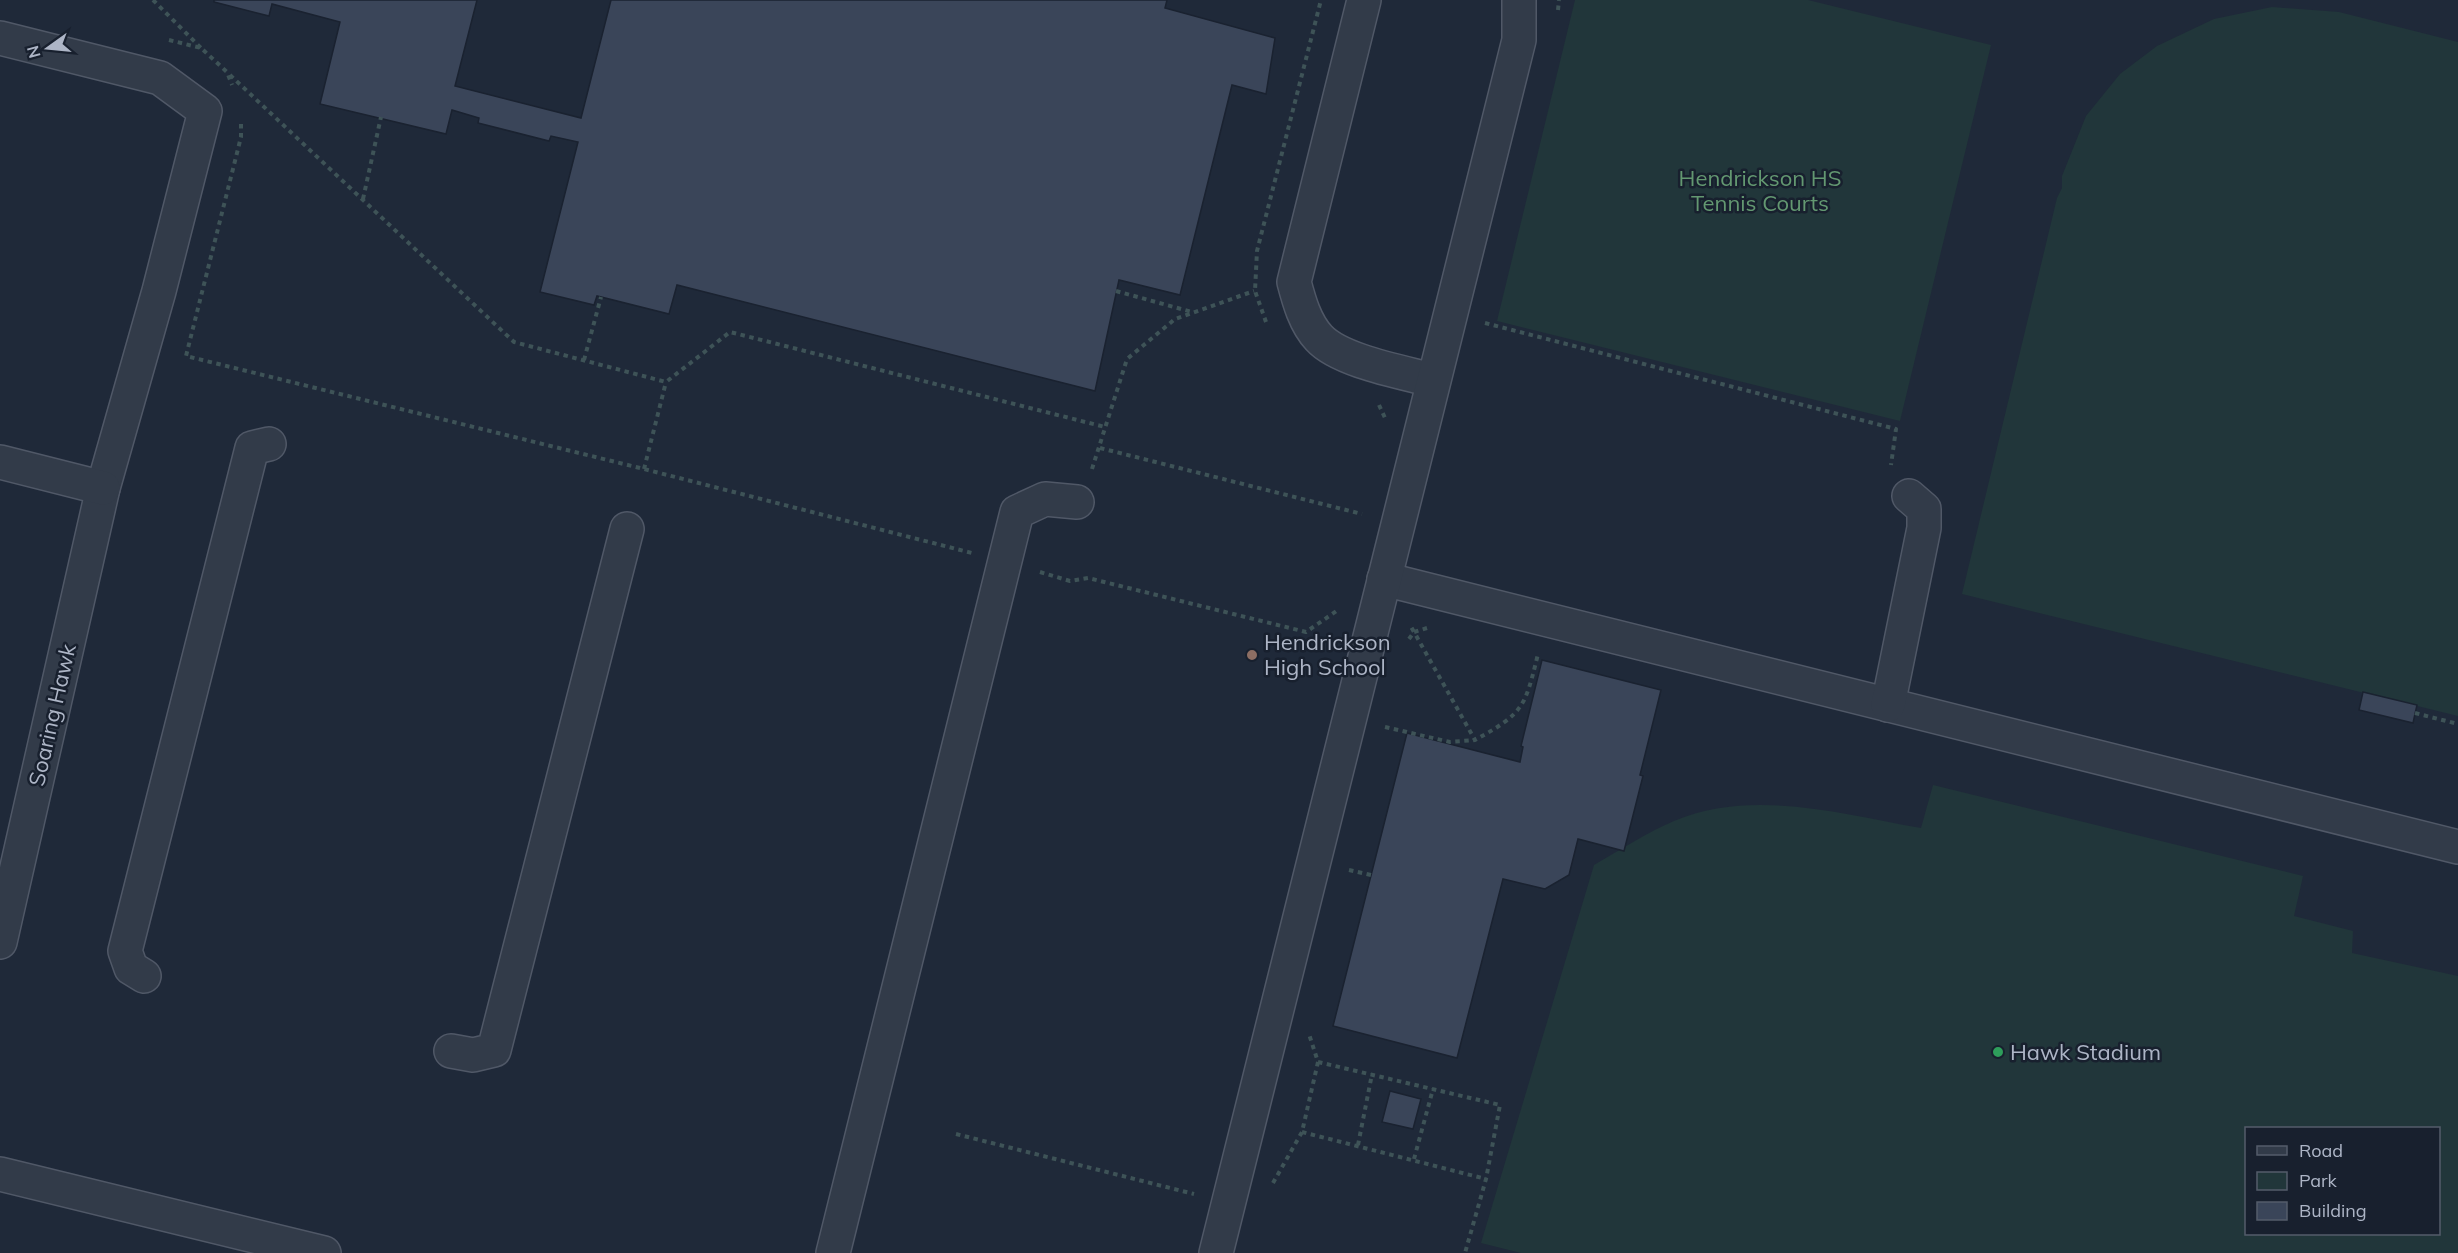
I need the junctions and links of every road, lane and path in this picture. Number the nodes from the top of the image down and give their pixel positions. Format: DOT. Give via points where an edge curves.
graph roads {
  1 [pos="153,0"];
  2 [pos="1364,0"];
  3 [pos="1519,0"];
  4 [pos="1558,0"];
  5 [pos="1557,12"];
  6 [pos="0,38"];
  7 [pos="168,40"];
  8 [pos="201,48"];
  9 [pos="227,72"];
  10 [pos="236,94"];
  11 [pos="240,115"];
  12 [pos="381,117"];
  13 [pos="363,200"];
  14 [pos="1116,291"];
  15 [pos="1255,291"];
  16 [pos="601,297"];
  17 [pos="1192,312"];
  18 [pos="1487,313"];
  19 [pos="584,360"];
  20 [pos="1432,380"];
  21 [pos="666,382"];
  22 [pos="1105,427"];
  23 [pos="270,444"];
  24 [pos="1100,448"];
  25 [pos="0,462"];
  26 [pos="644,469"];
  27 [pos="1904,482"];
  28 [pos="103,488"];
  29 [pos="1083,488"];
  30 [pos="1362,514"];
  31 [pos="627,529"];
  32 [pos="978,544"];
  33 [pos="1004,563"];
  34 [pos="1399,583"];
  35 [pos="1340,609"];
  36 [pos="1414,632"];
  37 [pos="1408,641"];
  38 [pos="1538,652"];
  39 [pos="1888,705"];
  40 [pos="2415,713"];
  41 [pos="2458,724"];
  42 [pos="1382,726"];
  43 [pos="1475,740"];
  44 [pos="2458,848"];
  45 [pos="1345,869"];
  46 [pos="1371,875"];
  47 [pos="0,942"];
  48 [pos="144,976"];
  49 [pos="1309,1033"];
  50 [pos="451,1051"];
  51 [pos="1318,1062"];
  52 [pos="1372,1074"];
  53 [pos="1433,1089"];
  54 [pos="1302,1132"];
  55 [pos="956,1134"];
  56 [pos="1358,1145"];
  57 [pos="1414,1159"];
  58 [pos="0,1174"];
  59 [pos="1485,1179"];
  60 [pos="1269,1190"];
  61 [pos="1204,1197"];
  62 [pos="324,1253"];
  63 [pos="833,1253"];
  64 [pos="1216,1253"];
  65 [pos="1465,1253"];
  1 -- 8 [label="path"];
  2 -- 20 [label="street" via="1294,282 1300,307 1319,338 1348,356"];
  3 -- 20 [label="street" via="1519,40"];
  4 -- 5 [label="path"];
  6 -- 28 [label="street, Soaring Hawk" via="160,78 205,111"];
  7 -- 8 [label="path"];
  8 -- 9 [label="path"];
  9 -- 10 [label="path"];
  9 -- 13 [label="path"];
  11 -- 26 [label="path" via="241,137 186,356"];
  12 -- 13 [label="path"];
  13 -- 19 [label="path" via="514,342"];
  14 -- 17 [label="path"];
  15 -- 17 [label="path"];
  16 -- 19 [label="path"];
  17 -- 22 [label="path" via="1175,319 1127,358"];
  18 -- 27 [label="path" via="1485,324 1896,429 1891,465"];
  19 -- 21 [label="path"];
  20 -- 34 [label="street"];
  21 -- 22 [label="path" via="730,332"];
  21 -- 26 [label="path"];
  22 -- 24 [label="path"];
  23 -- 48 [label="street" via="252,448 125,951 131,968"];
  24 -- 29 [label="path"];
  24 -- 30 [label="path"];
  25 -- 28 [label="street"];
  26 -- 32 [label="path" via="973,554"];
  27 -- 39 [label="street" via="1924,509 1924,528"];
  28 -- 47 [label="street, Soaring Hawk"];
  29 -- 33 [label="street" via="1017,512"];
  31 -- 50 [label="street" via="494,1050 473,1055"];
  33 -- 35 [label="path" via="1071,581 1088,578 1306,632"];
  33 -- 63 [label="street"];
  34 -- 36 [label="path" via="1406,618"];
  34 -- 39 [label="street"];
  34 -- 64 [label="street" via="1349,728"];
  36 -- 37 [label="path"];
  36 -- 43 [label="path"];
  38 -- 43 [label="path" via="1527,699 1507,722"];
  39 -- 44 [label="street"];
  40 -- 41 [label="path"];
  42 -- 43 [label="path" via="1450,742"];
  45 -- 46 [label="path"];
  49 -- 51 [label="path"];
  51 -- 52 [label="path"];
  51 -- 54 [label="path"];
  52 -- 53 [label="path"];
  52 -- 56 [label="path"];
  53 -- 57 [label="path"];
  53 -- 59 [label="path" via="1500,1105"];
  54 -- 56 [label="path"];
  54 -- 60 [label="path"];
  55 -- 61 [label="path"];
  56 -- 57 [label="path"];
  57 -- 59 [label="path"];
  58 -- 62 [label="street"];
  59 -- 65 [label="path"];
}
